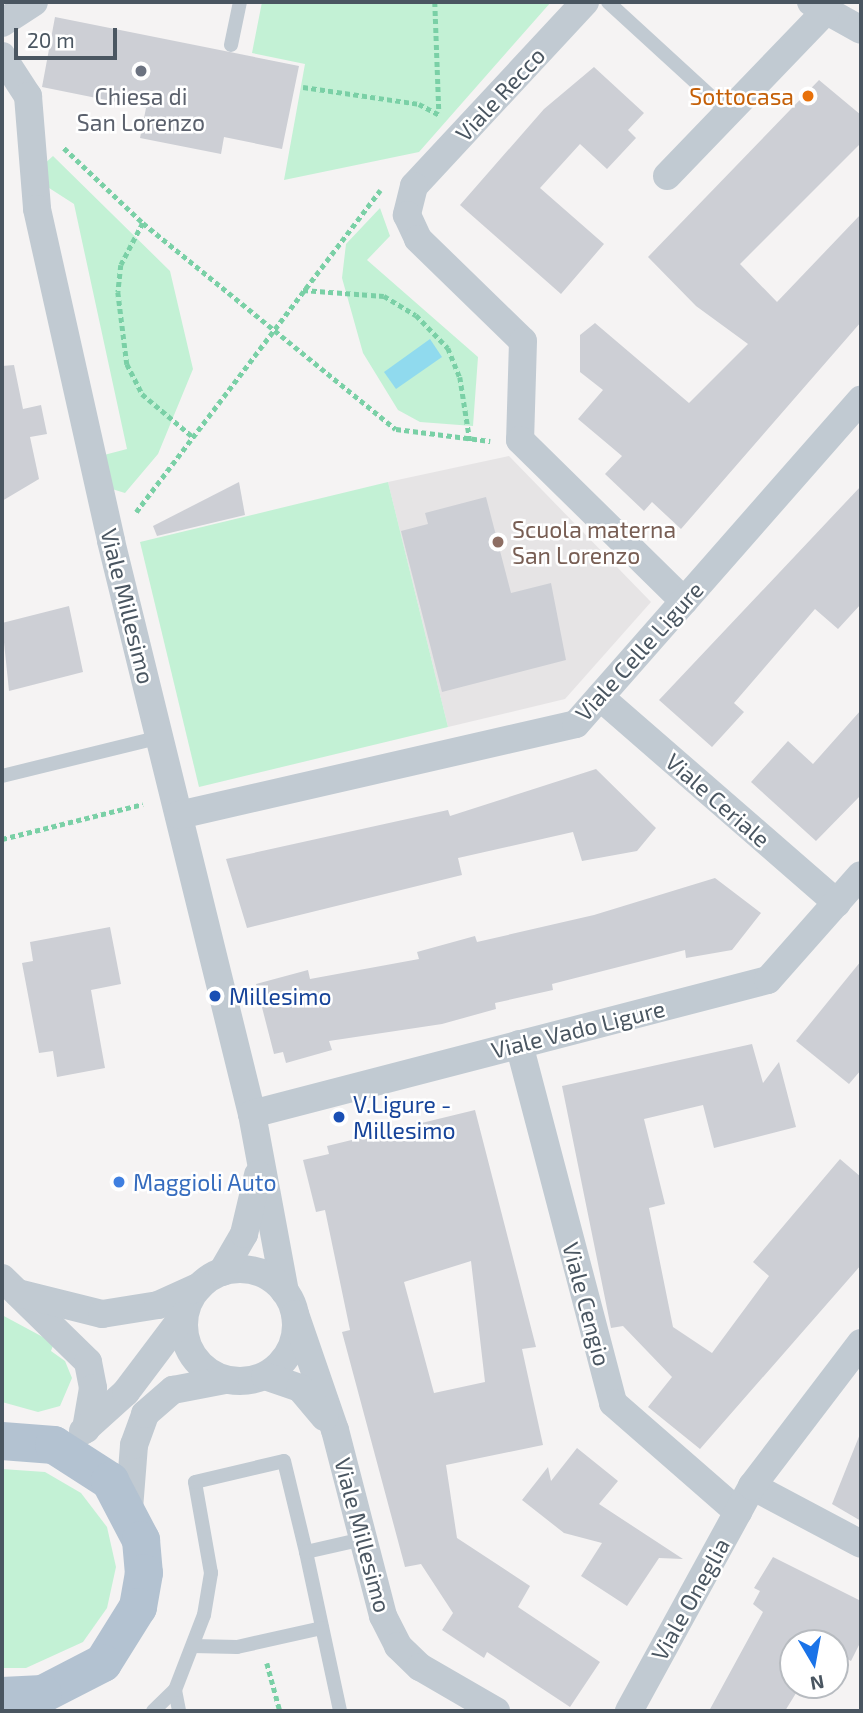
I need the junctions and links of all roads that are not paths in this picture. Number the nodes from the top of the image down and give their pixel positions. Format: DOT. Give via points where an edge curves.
graph roads {
  1 [pos="34,2"];
  2 [pos="240,2"];
  3 [pos="585,2"];
  4 [pos="608,2"];
  5 [pos="819,6"];
  6 [pos="2,23"];
  7 [pos="861,30"];
  8 [pos="231,46"];
  9 [pos="2,56"];
  10 [pos="728,113"];
  11 [pos="667,176"];
  12 [pos="861,400"];
  13 [pos="684,601"];
  14 [pos="600,697"];
  15 [pos="161,737"];
  16 [pos="2,776"];
  17 [pos="177,806"];
  18 [pos="861,875"];
  19 [pos="836,903"];
  20 [pos="519,1044"];
  21 [pos="252,1114"];
  22 [pos="261,1159"];
  23 [pos="211,1279"];
  24 [pos="10,1285"];
  25 [pos="290,1303"];
  26 [pos="184,1315"];
  27 [pos="861,1343"];
  28 [pos="265,1376"];
  29 [pos="225,1380"];
  30 [pos="335,1430"];
  31 [pos="33,1437"];
  32 [pos="752,1486"];
  33 [pos="129,1508"];
  34 [pos="738,1512"];
  35 [pos="363,1539"];
  36 [pos="861,1544"];
  37 [pos="306,1552"];
  38 [pos="322,1628"];
  39 [pos="193,1646"];
  40 [pos="103,1663"];
  41 [pos="175,1690"];
  42 [pos="2,1696"];
  43 [pos="89,1711"];
  44 [pos="153,1711"];
  45 [pos="179,1711"];
  46 [pos="340,1711"];
  47 [pos="496,1711"];
  48 [pos="629,1711"];
  1 -- 6 [label="street"];
  2 -- 8 [label="lane"];
  3 -- 13 [label="street, Viale Recco" via="414,186 407,215 418,239 523,341 520,440"];
  4 -- 10 [label="lane"];
  5 -- 7 [label="street"];
  5 -- 10 [label="street"];
  9 -- 15 [label="street, Viale Millesimo" via="28,96 37,209"];
  10 -- 11 [label="street"];
  12 -- 13 [label="street, Viale Celle Ligure"];
  13 -- 14 [label="street, Viale Celle Ligure"];
  14 -- 17 [label="street, Viale Celle Ligure" via="576,724"];
  14 -- 19 [label="street, Viale Ceriale"];
  15 -- 16 [label="lane"];
  15 -- 17 [label="street, Viale Millesimo"];
  17 -- 21 [label="street, Viale Millesimo"];
  18 -- 19 [label="street, Viale Vado Ligure"];
  19 -- 20 [label="street, Viale Vado Ligure" via="768,980"];
  20 -- 21 [label="street, Viale Vado Ligure"];
  20 -- 34 [label="street, Viale Cengio" via="613,1403"];
  21 -- 22 [label="street, Viale Millesimo"];
  22 -- 23 [label="street, Viale Millesimo" via="244,1234"];
  22 -- 25 [label="street, Viale Millesimo"];
  23 -- 24 [label="street" via="159,1304 102,1314"];
  23 -- 25 [label="street" via="257,1272"];
  23 -- 26 [label="street"];
  24 -- 31 [label="street" via="88,1362 93,1388"];
  25 -- 28 [label="street" via="290,1350"];
  25 -- 30 [label="street, Viale Millesimo"];
  26 -- 29 [label="street" via="188,1348 210,1373"];
  26 -- 31 [label="street" via="126,1392"];
  27 -- 32 [label="street, Viale Oneglia"];
  28 -- 29 [label="street"];
  28 -- 30 [label="street, Viale Millesimo" via="300,1388"];
  29 -- 33 [label="street" via="173,1390 145,1415 134,1445"];
  30 -- 35 [label="street, Viale Millesimo"];
  31 -- 33 [label="main road" via="84,1459"];
  32 -- 34 [label="street, Viale Oneglia"];
  32 -- 36 [label="street"];
  33 -- 40 [label="main road" via="142,1551 138,1607"];
  34 -- 48 [label="street, Viale Oneglia"];
  35 -- 37 [label="lane"];
  35 -- 47 [label="street, Viale Millesimo" via="383,1616 398,1646"];
  37 -- 38 [label="lane"];
  37 -- 39 [label="lane" via="284,1461 195,1482 211,1573"];
  38 -- 39 [label="lane" via="261,1642"];
  38 -- 46 [label="lane"];
  39 -- 41 [label="lane"];
  40 -- 42 [label="main road" via="43,1694"];
  40 -- 43 [label="main road"];
  41 -- 44 [label="lane"];
  41 -- 45 [label="lane"];
}
